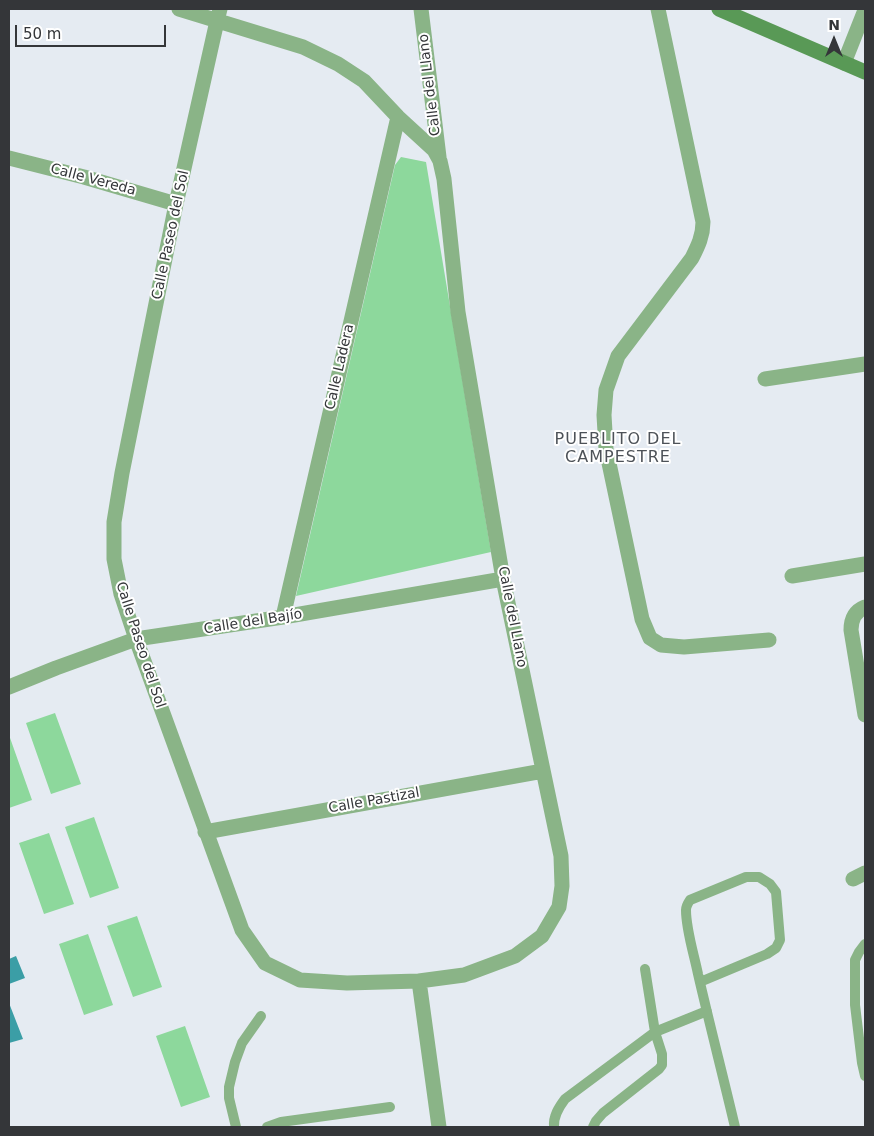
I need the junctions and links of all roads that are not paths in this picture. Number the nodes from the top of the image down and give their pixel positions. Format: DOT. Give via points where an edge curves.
graph roads {
  1 [pos="179,9"];
  2 [pos="421,9"];
  3 [pos="658,9"];
  4 [pos="720,9"];
  5 [pos="865,10"];
  6 [pos="219,15"];
  7 [pos="844,63"];
  8 [pos="865,72"];
  9 [pos="398,117"];
  10 [pos="9,158"];
  11 [pos="440,161"];
  12 [pos="176,204"];
  13 [pos="865,364"];
  14 [pos="766,379"];
  15 [pos="865,564"];
  16 [pos="792,576"];
  17 [pos="503,579"];
  18 [pos="865,607"];
  19 [pos="283,617"];
  20 [pos="136,639"];
  21 [pos="769,640"];
  22 [pos="9,687"];
  23 [pos="865,715"];
  24 [pos="543,771"];
  25 [pos="205,832"];
  26 [pos="865,944"];
  27 [pos="645,970"];
  28 [pos="419,982"];
  29 [pos="700,982"];
  30 [pos="865,999"];
  31 [pos="855,1004"];
  32 [pos="706,1010"];
  33 [pos="261,1016"];
  34 [pos="656,1032"];
  35 [pos="865,1076"];
  36 [pos="390,1107"];
  37 [pos="236,1127"];
  38 [pos="267,1127"];
  39 [pos="439,1127"];
  40 [pos="554,1127"];
  41 [pos="593,1127"];
  42 [pos="736,1127"];
  1 -- 6 [label="street, Calle del Llano"];
  2 -- 11 [label="street, Calle del Llano"];
  3 -- 21 [label="street" via="703,232 692,258 618,356 606,390 606,449 642,619 650,638 661,646 684,647"];
  4 -- 7 [label="street"];
  5 -- 7 [label="street"];
  6 -- 9 [label="street, Calle del Llano" via="338,64 364,81"];
  6 -- 12 [label="street, Calle Paseo del Sol"];
  7 -- 8 [label="street"];
  9 -- 11 [label="street, Calle del Llano" via="434,150"];
  9 -- 19 [label="street, Calle Ladera"];
  10 -- 12 [label="street, Calle Vereda"];
  11 -- 17 [label="street, Calle del Llano" via="458,312"];
  12 -- 20 [label="street, Calle Paseo del Sol" via="114,522 114,559 121,594"];
  13 -- 14 [label="street"];
  15 -- 16 [label="street"];
  17 -- 19 [label="street, Calle del Bajío"];
  17 -- 24 [label="street, Calle del Llano"];
  18 -- 23 [label="street" via="854,616 851,630"];
  19 -- 20 [label="street, Calle del Bajío"];
  20 -- 22 [label="street, Calle del Bajío"];
  20 -- 25 [label="street, Calle Paseo del Sol"];
  24 -- 25 [label="street, Calle Pastizal"];
  24 -- 28 [label="street, Calle del Llano" via="561,856 562,886 559,907 542,936 515,956 464,975"];
  25 -- 28 [label="street, Calle Paseo del Sol" via="242,930 265,963 300,980 346,984"];
  26 -- 31 [label="lane" via="855,960"];
  27 -- 34 [label="lane"];
  28 -- 39 [label="street"];
  29 -- 29 [label="lane" via="776,948 780,940 776,892 759,877 746,877 724,885 690,900 687,905 688,929"];
  29 -- 32 [label="lane"];
  30 -- 31 [label="lane"];
  31 -- 35 [label="lane"];
  32 -- 34 [label="lane"];
  32 -- 42 [label="lane"];
  33 -- 37 [label="lane" via="242,1043 229,1087"];
  34 -- 40 [label="lane" via="565,1099"];
  34 -- 41 [label="lane" via="662,1065 602,1113"];
  36 -- 38 [label="lane" via="298,1119"];
}
